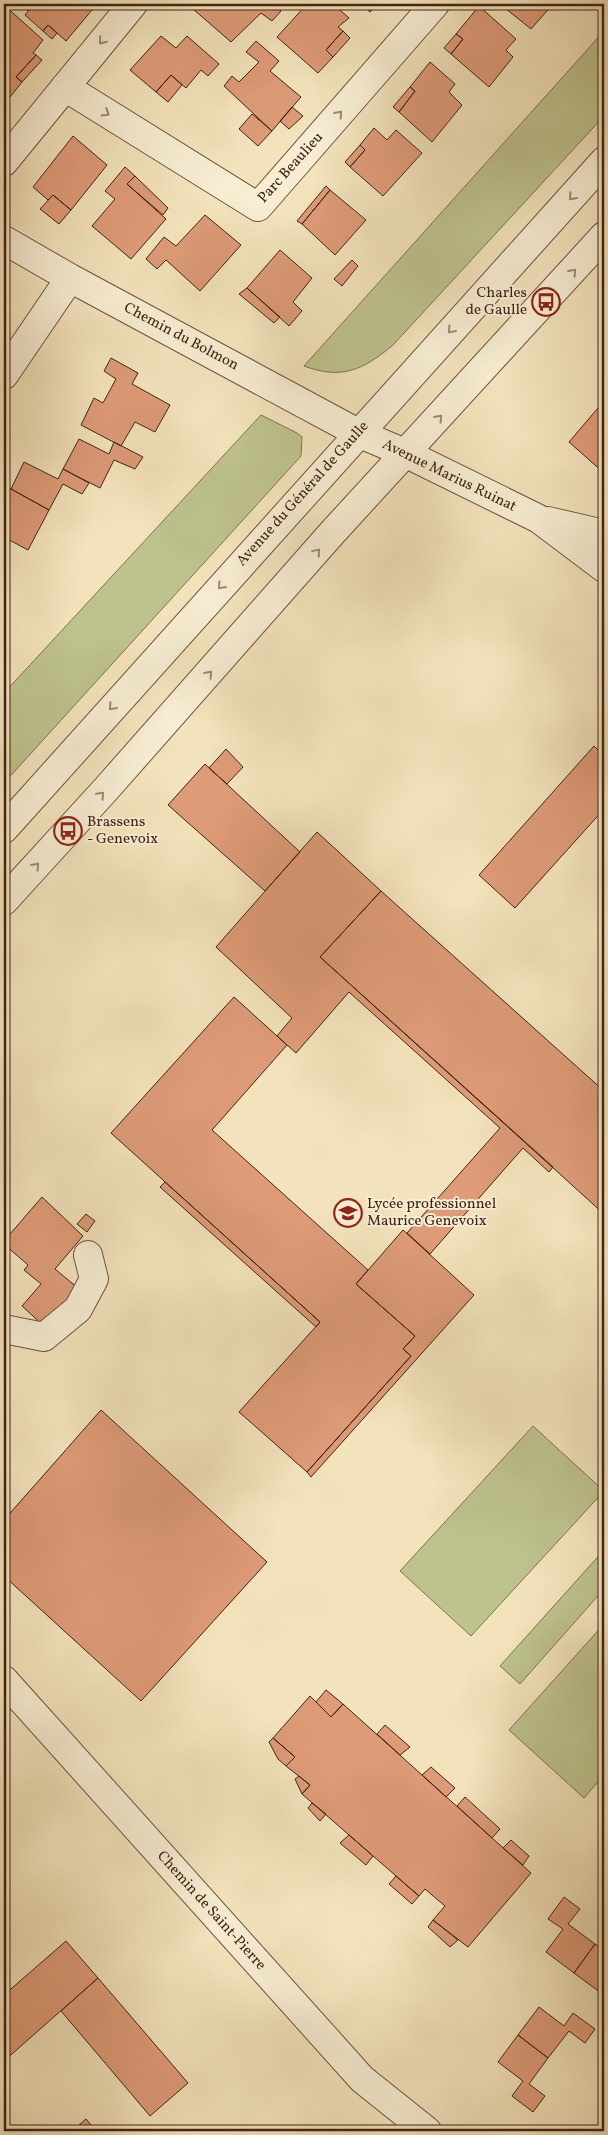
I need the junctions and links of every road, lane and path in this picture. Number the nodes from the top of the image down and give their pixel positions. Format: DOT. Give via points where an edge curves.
graph roads {
  1 [pos="133,4"];
  2 [pos="435,4"];
  3 [pos="65,87"];
  4 [pos="604,161"];
  5 [pos="4,162"];
  6 [pos="604,236"];
  7 [pos="4,240"];
  8 [pos="70,278"];
  9 [pos="4,375"];
  10 [pos="358,433"];
  11 [pos="407,454"];
  12 [pos="539,519"];
  13 [pos="604,534"];
  14 [pos="604,568"];
  15 [pos="4,829"];
  16 [pos="4,901"];
  17 [pos="88,1255"];
  18 [pos="4,1329"];
  19 [pos="7,1692"];
  20 [pos="427,2131"];
  1 -- 3 [label="street, one-way"];
  3 -- 2 [label="street, Parc Beaulieu, one-way" via="258,207"];
  3 -- 5 [label="street"];
  4 -- 10 [label="street, Avenue du Général de Gaulle, one-way"];
  11 -- 6 [label="street, one-way"];
  7 -- 8 [label="street, Chemin du Bolmon"];
  8 -- 9 [label="street"];
  8 -- 10 [label="street, Chemin du Bolmon"];
  10 -- 11 [label="street, Avenue Marius Ruinat"];
  10 -- 15 [label="street, Avenue du Général de Gaulle, one-way"];
  11 -- 12 [label="street, Avenue Marius Ruinat"];
  16 -- 11 [label="street, one-way" via="332,533"];
  12 -- 13 [label="street, Avenue Marius Ruinat"];
  12 -- 14 [label="street, Avenue Marius Ruinat"];
  17 -- 18 [label="street" via="94,1279 78,1309 44,1337"];
  19 -- 20 [label="street, Chemin de Saint-Pierre" via="362,2079"];
}
